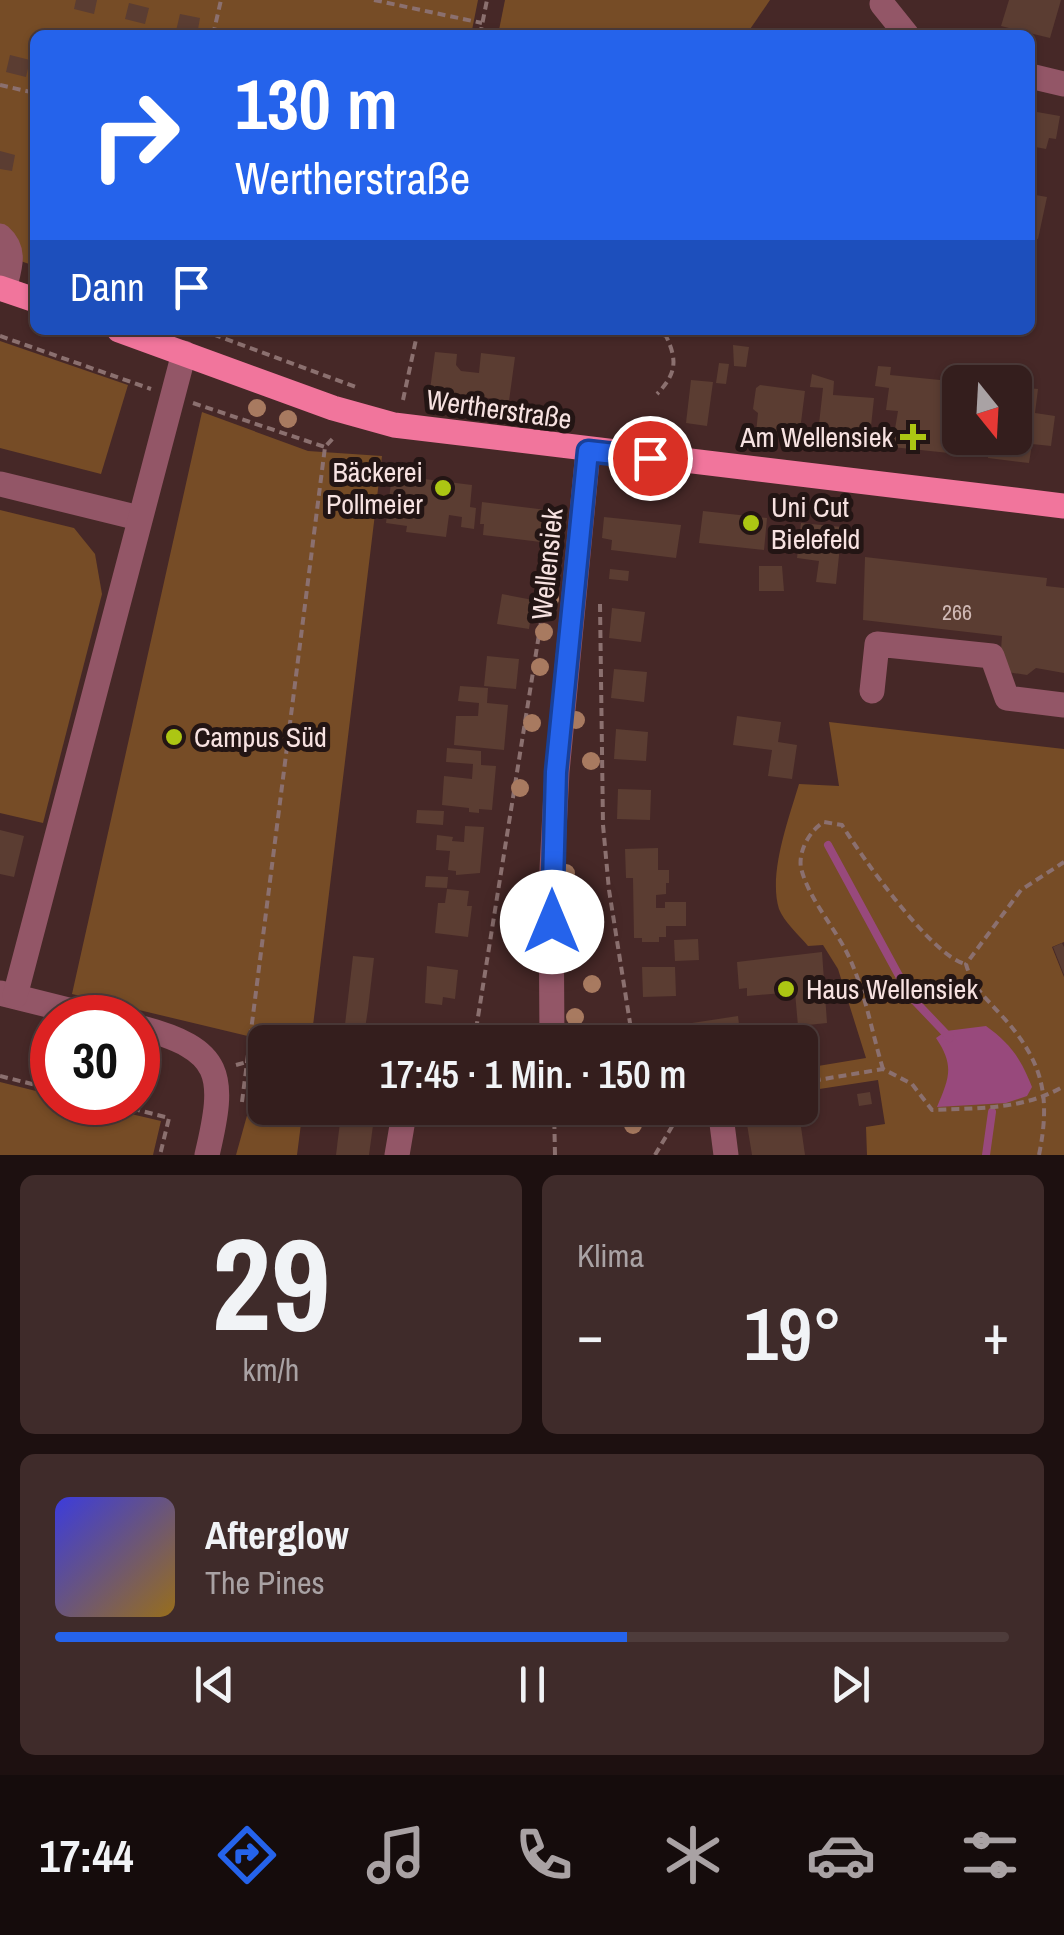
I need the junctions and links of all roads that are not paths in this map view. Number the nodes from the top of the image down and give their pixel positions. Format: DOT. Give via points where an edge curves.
graph roads {
  1 [pos="882,4"];
  2 [pos="903,30"];
  3 [pos="1035,77"];
  4 [pos="1064,84"];
  5 [pos="0,236"];
  6 [pos="2,289"];
  7 [pos="30,298"];
  8 [pos="133,335"];
  9 [pos="184,353"];
  10 [pos="588,451"];
  11 [pos="0,484"];
  12 [pos="1064,506"];
  13 [pos="139,518"];
  14 [pos="872,691"];
  15 [pos="1064,705"];
  16 [pos="8,994"];
  17 [pos="552,1025"];
  18 [pos="160,1033"];
  19 [pos="402,1125"];
  20 [pos="722,1125"];
  21 [pos="207,1155"];
  22 [pos="397,1155"];
  23 [pos="726,1155"];
  1 -- 2 [label="street"];
  3 -- 4 [label="street"];
  5 -- 6 [label="street" via="12,258"];
  6 -- 7 [label="main road"];
  8 -- 9 [label="main road, Wertherstraße"];
  9 -- 10 [label="main road, Wertherstraße" via="362,418"];
  9 -- 13 [label="street"];
  10 -- 12 [label="main road, Wertherstraße"];
  10 -- 17 [label="street, Wellensiek" via="554,822"];
  11 -- 13 [label="street"];
  13 -- 16 [label="street"];
  14 -- 15 [label="street" via="877,644 992,656 1007,698"];
  18 -- 21 [label="street" via="188,1044 213,1072 218,1108"];
  19 -- 22 [label="street"];
  20 -- 23 [label="street"];
}
